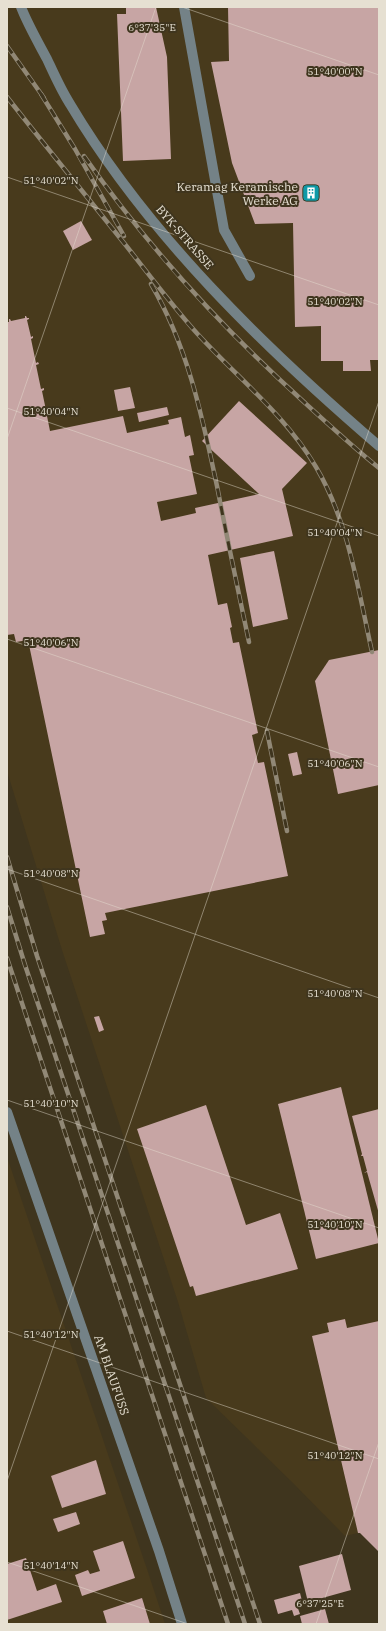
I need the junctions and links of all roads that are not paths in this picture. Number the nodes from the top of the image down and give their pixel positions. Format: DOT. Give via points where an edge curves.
graph roads {
  1 [pos="21,7"];
  2 [pos="184,7"];
  3 [pos="250,276"];
  4 [pos="379,446"];
  5 [pos="7,1112"];
  6 [pos="182,1624"];
  1 -- 4 [label="street, BYK-STRASSE" via="69,103 92,140 185,259 265,344 322,398"];
  2 -- 3 [label="street" via="224,230"];
  5 -- 6 [label="street, AM BLAUFUSS"];
}
